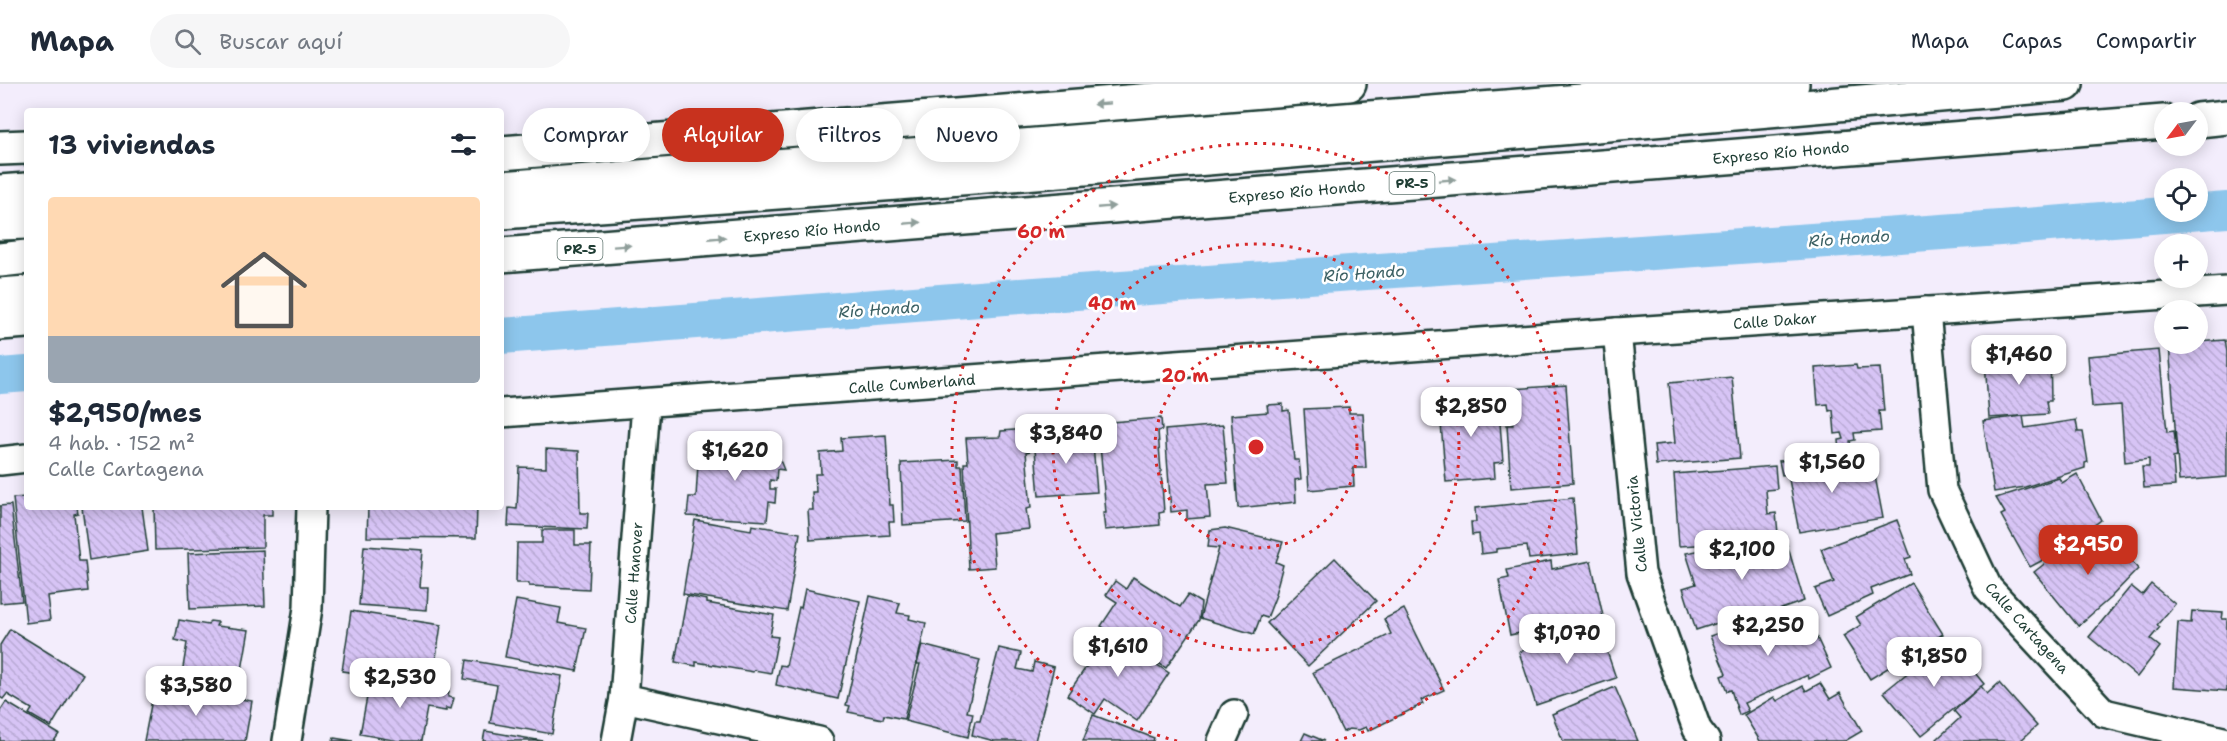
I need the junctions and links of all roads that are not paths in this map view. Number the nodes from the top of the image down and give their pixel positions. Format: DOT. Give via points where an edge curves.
graph roads {
  1 [pos="1349,84"];
  2 [pos="1792,84"];
  3 [pos="2066,84"];
  4 [pos="2227,117"];
  5 [pos="2208,119"];
  6 [pos="2154,123"];
  7 [pos="24,147"];
  8 [pos="0,148"];
  9 [pos="504,153"];
  10 [pos="504,188"];
  11 [pos="24,190"];
  12 [pos="0,192"];
  13 [pos="504,212"];
  14 [pos="24,222"];
  15 [pos="0,223"];
  16 [pos="504,255"];
  17 [pos="24,257"];
  18 [pos="0,260"];
  19 [pos="2227,291"];
  20 [pos="24,293"];
  21 [pos="0,295"];
  22 [pos="1926,310"];
  23 [pos="24,321"];
  24 [pos="0,323"];
  25 [pos="1617,332"];
  26 [pos="1324,354"];
  27 [pos="646,404"];
  28 [pos="504,413"];
  29 [pos="24,458"];
  30 [pos="0,461"];
  31 [pos="311,510"];
  32 [pos="624,698"];
  33 [pos="1234,714"];
  34 [pos="287,741"];
  35 [pos="616,741"];
  36 [pos="819,741"];
  37 [pos="1222,741"];
  38 [pos="1706,741"];
  39 [pos="2223,741"];
  1 -- 9 [label="highway, one-way"];
  2 -- 10 [label="highway"];
  3 -- 13 [label="highway" via="1427,141"];
  4 -- 5 [label="highway"];
  16 -- 6 [label="highway, Expreso Río Hondo / PR-5, one-way"];
  7 -- 8 [label="highway"];
  11 -- 12 [label="highway"];
  14 -- 15 [label="highway"];
  17 -- 18 [label="highway"];
  19 -- 22 [label="street, Calle Dakar"];
  20 -- 21 [label="highway"];
  22 -- 25 [label="street, Calle Dakar"];
  22 -- 39 [label="street, Calle Cartagena" via="1942,490 1988,588 2104,713"];
  23 -- 24 [label="highway"];
  25 -- 26 [label="street, Calle Dakar"];
  25 -- 38 [label="street, Calle Victoria" via="1641,573 1697,729"];
  26 -- 27 [label="street, Calle Cumberland"];
  27 -- 28 [label="street, Calle Cumberland"];
  27 -- 32 [label="street, Calle Hanover"];
  29 -- 30 [label="street"];
  31 -- 34 [label="street" via="308,608"];
  32 -- 35 [label="street, Calle Hanover"];
  32 -- 36 [label="street"];
  33 -- 37 [label="street"];
}
